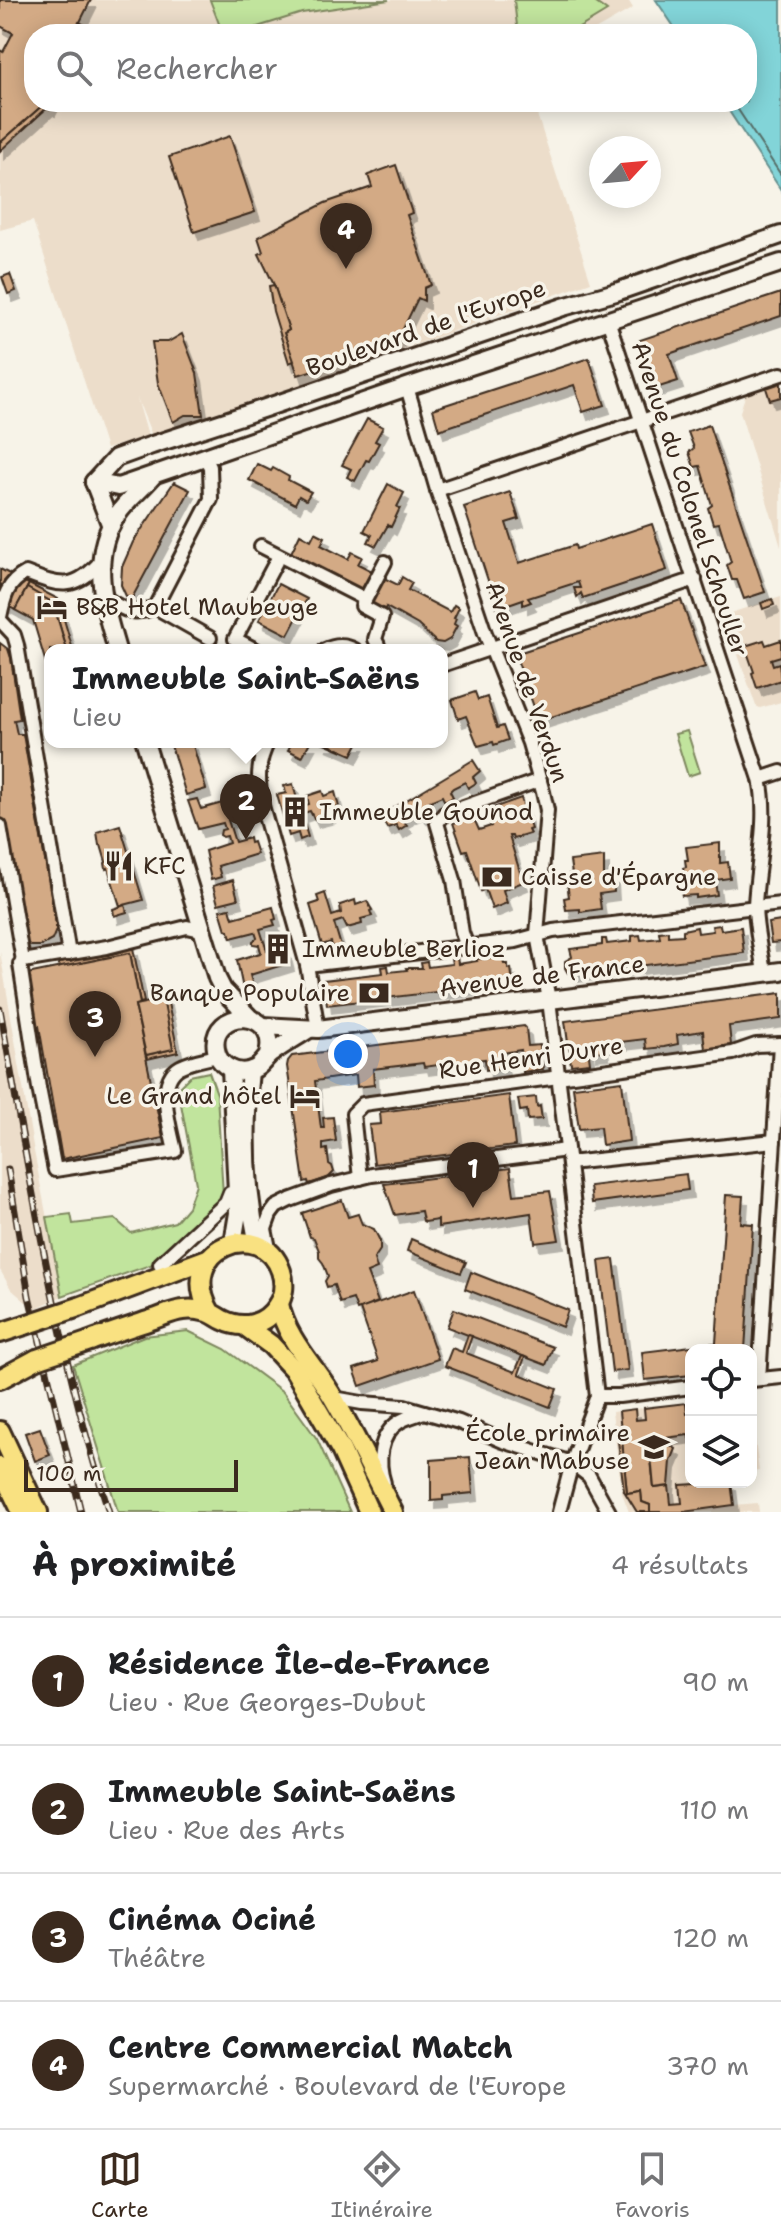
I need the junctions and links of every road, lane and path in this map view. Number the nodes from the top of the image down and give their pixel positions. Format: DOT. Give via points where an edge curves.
graph roads {
  1 [pos="781,235"];
  2 [pos="781,263"];
  3 [pos="608,320"];
  4 [pos="781,374"];
  5 [pos="407,387"];
  6 [pos="641,421"];
  7 [pos="205,457"];
  8 [pos="150,479"];
  9 [pos="94,482"];
  10 [pos="437,490"];
  11 [pos="111,526"];
  12 [pos="261,546"];
  13 [pos="279,556"];
  14 [pos="102,560"];
  15 [pos="385,562"];
  16 [pos="695,579"];
  17 [pos="102,596"];
  18 [pos="365,599"];
  19 [pos="155,607"];
  20 [pos="0,618"];
  21 [pos="210,638"];
  22 [pos="115,644"];
  23 [pos="245,644"];
  24 [pos="378,644"];
  25 [pos="493,649"];
  26 [pos="448,663"];
  27 [pos="147,748"];
  28 [pos="266,748"];
  29 [pos="781,772"];
  30 [pos="760,779"];
  31 [pos="540,780"];
  32 [pos="0,826"];
  33 [pos="781,904"];
  34 [pos="755,908"];
  35 [pos="201,930"];
  36 [pos="537,935"];
  37 [pos="467,946"];
  38 [pos="69,954"];
  39 [pos="23,961"];
  40 [pos="307,965"];
  41 [pos="781,971"];
  42 [pos="764,973"];
  43 [pos="223,990"];
  44 [pos="549,1000"];
  45 [pos="227,1022"];
  46 [pos="257,1022"];
  47 [pos="314,1029"];
  48 [pos="780,1044"];
  49 [pos="268,1055"];
  50 [pos="217,1056"];
  51 [pos="231,1069"];
  52 [pos="250,1071"];
  53 [pos="558,1077"];
  54 [pos="774,1141"];
  55 [pos="568,1156"];
  56 [pos="360,1178"];
  57 [pos="230,1193"];
  58 [pos="233,1243"];
  59 [pos="264,1249"];
  60 [pos="210,1258"];
  61 [pos="160,1264"];
  62 [pos="279,1304"];
  63 [pos="210,1312"];
  64 [pos="245,1326"];
  65 [pos="0,1333"];
  66 [pos="757,1354"];
  67 [pos="781,1377"];
  68 [pos="0,1379"];
  69 [pos="757,1379"];
  70 [pos="685,1388"];
  71 [pos="597,1396"];
  72 [pos="334,1398"];
  73 [pos="424,1412"];
  74 [pos="0,1431"];
  75 [pos="572,1463"];
  76 [pos="0,1467"];
  77 [pos="22,1512"];
  78 [pos="38,1512"];
  79 [pos="369,1512"];
  80 [pos="394,1512"];
  81 [pos="559,1512"];
  82 [pos="609,1512"];
  1 -- 9 [label="main road, Boulevard de l'Europe" via="152,445 116,458"];
  2 -- 3 [label="main road"];
  3 -- 5 [label="main road"];
  3 -- 6 [label="street, Avenue du Colonel Schouller"];
  4 -- 6 [label="street"];
  5 -- 7 [label="main road"];
  5 -- 10 [label="street, Avenue de Verdun"];
  6 -- 10 [label="street"];
  6 -- 16 [label="street, Avenue du Colonel Schouller"];
  7 -- 8 [label="main road"];
  7 -- 19 [label="street" via="211,499"];
  8 -- 9 [label="main road" via="118,487"];
  8 -- 11 [label="main road"];
  9 -- 11 [label="main road"];
  10 -- 25 [label="street, Avenue de Verdun"];
  11 -- 14 [label="main road"];
  12 -- 13 [label="street"];
  13 -- 18 [label="street"];
  13 -- 23 [label="street" via="235,639"];
  14 -- 17 [label="main road"];
  14 -- 20 [label="street" via="72,583 51,583 26,573 17,578 5,594"];
  15 -- 18 [label="street"];
  16 -- 25 [label="street"];
  16 -- 30 [label="street, Avenue du Colonel Schouller"];
  17 -- 19 [label="street" via="128,611"];
  17 -- 22 [label="main road"];
  18 -- 24 [label="street" via="362,606 382,617"];
  19 -- 21 [label="street"];
  20 -- 38 [label="street" via="17,645"];
  25 -- 26 [label="street"];
  25 -- 31 [label="street, Avenue de Verdun"];
  27 -- 35 [label="main road"];
  28 -- 40 [label="street" via="259,765 261,802"];
  29 -- 30 [label="street"];
  30 -- 34 [label="street, Avenue du Colonel Schouller" via="763,814"];
  31 -- 36 [label="street, Avenue de Verdun" via="547,810"];
  31 -- 37 [label="street" via="444,814 437,823"];
  32 -- 39 [label="street"];
  33 -- 34 [label="street"];
  34 -- 36 [label="street"];
  34 -- 42 [label="street, Avenue du Colonel Schouller"];
  35 -- 38 [label="street" via="187,927"];
  35 -- 43 [label="main road"];
  36 -- 37 [label="street"];
  36 -- 44 [label="street, Avenue de Verdun"];
  37 -- 40 [label="street"];
  38 -- 39 [label="street"];
  39 -- 50 [label="street" via="55,1170 175,1151 168,1079 184,1065"];
  40 -- 47 [label="street"];
  41 -- 42 [label="main road, Avenue de France"];
  42 -- 44 [label="main road, Avenue de France"];
  43 -- 45 [label="main road"];
  43 -- 46 [label="main road"];
  44 -- 47 [label="main road, Avenue de France"];
  44 -- 53 [label="street, Avenue de Verdun"];
  45 -- 46 [label="main road"];
  45 -- 50 [label="main road" via="217,1035"];
  46 -- 47 [label="main road"];
  46 -- 49 [label="main road" via="269,1040"];
  47 -- 49 [label="main road"];
  48 -- 53 [label="street, Rue Henri Durre"];
  48 -- 54 [label="street"];
  49 -- 52 [label="main road"];
  50 -- 51 [label="main road"];
  51 -- 52 [label="main road"];
  51 -- 58 [label="main road" via="238,1213"];
  52 -- 59 [label="main road" via="253,1220"];
  53 -- 55 [label="street, Avenue de Verdun"];
  53 -- 56 [label="street, Rue Henri Durre" via="363,1104 353,1114"];
  54 -- 55 [label="street"];
  54 -- 66 [label="street"];
  55 -- 56 [label="street"];
  55 -- 71 [label="street, Avenue de Verdun"];
  56 -- 59 [label="street" via="276,1207 265,1229"];
  57 -- 61 [label="street" via="226,1203"];
  58 -- 59 [label="main road"];
  58 -- 60 [label="main road"];
  59 -- 62 [label="main road" via="283,1275"];
  60 -- 63 [label="main road" via="201,1278"];
  60 -- 65 [label="main road, bridge"];
  62 -- 64 [label="main road" via="265,1319"];
  62 -- 72 [label="main road" via="292,1338"];
  63 -- 64 [label="main road"];
  63 -- 68 [label="main road, bridge" via="179,1310 37,1359"];
  64 -- 79 [label="main road" via="295,1371 341,1450"];
  67 -- 69 [label="street"];
  70 -- 71 [label="street"];
  71 -- 75 [label="street"];
  72 -- 73 [label="street"];
  72 -- 80 [label="main road"];
  73 -- 75 [label="street"];
  73 -- 80 [label="street" via="399,1422 384,1439 382,1478"];
  74 -- 78 [label="main road"];
  75 -- 81 [label="street"];
  75 -- 82 [label="street" via="589,1476"];
  76 -- 77 [label="main road"];
}
